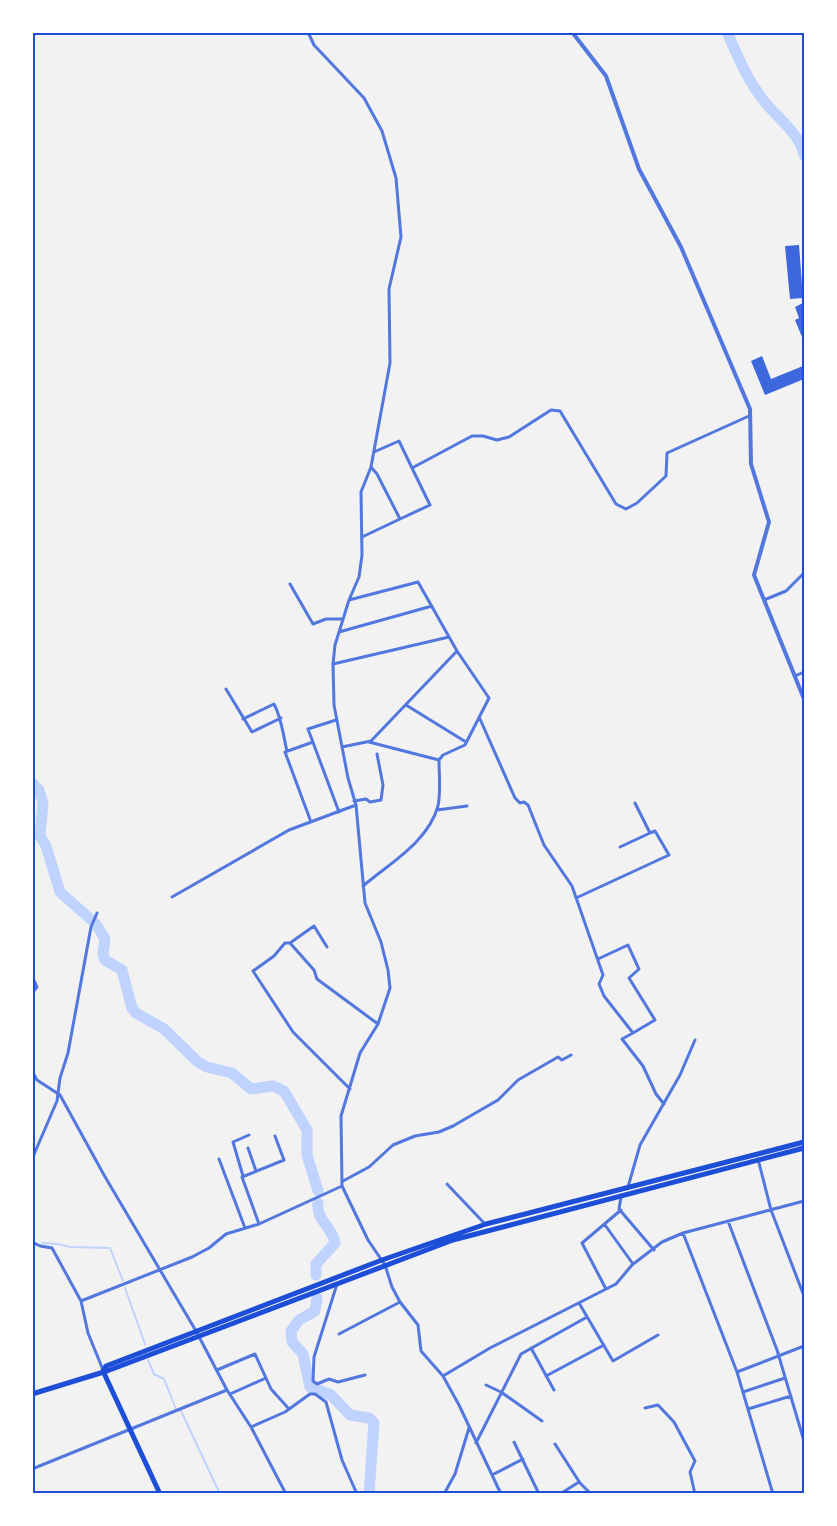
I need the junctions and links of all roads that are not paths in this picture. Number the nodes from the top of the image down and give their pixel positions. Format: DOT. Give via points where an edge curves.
graph roads {
  1 [pos="308,32"];
  2 [pos="572,32"];
  3 [pos="749,416"];
  4 [pos="374,452"];
  5 [pos="371,467"];
  6 [pos="412,468"];
  7 [pos="400,519"];
  8 [pos="362,538"];
  9 [pos="804,573"];
  10 [pos="290,584"];
  11 [pos="349,600"];
  12 [pos="764,600"];
  13 [pos="432,606"];
  14 [pos="343,618"];
  15 [pos="339,632"];
  16 [pos="449,637"];
  17 [pos="457,652"];
  18 [pos="334,664"];
  19 [pos="804,672"];
  20 [pos="795,676"];
  21 [pos="226,689"];
  22 [pos="804,699"];
  23 [pos="406,704"];
  24 [pos="281,718"];
  25 [pos="243,719"];
  26 [pos="480,719"];
  27 [pos="336,720"];
  28 [pos="313,742"];
  29 [pos="369,742"];
  30 [pos="466,742"];
  31 [pos="342,747"];
  32 [pos="287,751"];
  33 [pos="377,754"];
  34 [pos="438,760"];
  35 [pos="354,801"];
  36 [pos="635,803"];
  37 [pos="356,805"];
  38 [pos="467,806"];
  39 [pos="436,810"];
  40 [pos="339,812"];
  41 [pos="311,822"];
  42 [pos="650,833"];
  43 [pos="620,846"];
  44 [pos="363,886"];
  45 [pos="172,897"];
  46 [pos="576,898"];
  47 [pos="97,913"];
  48 [pos="290,943"];
  49 [pos="327,947"];
  50 [pos="598,959"];
  51 [pos="32,976"];
  52 [pos="32,993"];
  53 [pos="378,1024"];
  54 [pos="633,1032"];
  55 [pos="695,1040"];
  56 [pos="571,1055"];
  57 [pos="32,1071"];
  58 [pos="350,1090"];
  59 [pos="58,1093"];
  60 [pos="664,1104"];
  61 [pos="249,1135"];
  62 [pos="275,1136"];
  63 [pos="804,1142"];
  64 [pos="248,1148"];
  65 [pos="804,1148"];
  66 [pos="758,1157"];
  67 [pos="32,1159"];
  68 [pos="219,1159"];
  69 [pos="256,1171"];
  70 [pos="243,1176"];
  71 [pos="343,1180"];
  72 [pos="446,1184"];
  73 [pos="342,1186"];
  74 [pos="628,1187"];
  75 [pos="621,1196"];
  76 [pos="804,1201"];
  77 [pos="621,1210"];
  78 [pos="771,1210"];
  79 [pos="728,1222"];
  80 [pos="259,1224"];
  81 [pos="486,1224"];
  82 [pos="604,1224"];
  83 [pos="245,1228"];
  84 [pos="683,1233"];
  85 [pos="32,1242"];
  86 [pos="654,1250"];
  87 [pos="382,1260"];
  88 [pos="633,1264"];
  89 [pos="385,1265"];
  90 [pos="160,1270"];
  91 [pos="337,1283"];
  92 [pos="606,1289"];
  93 [pos="804,1296"];
  94 [pos="81,1301"];
  95 [pos="400,1302"];
  96 [pos="579,1303"];
  97 [pos="587,1317"];
  98 [pos="196,1333"];
  99 [pos="339,1334"];
  100 [pos="658,1335"];
  101 [pos="604,1345"];
  102 [pos="804,1346"];
  103 [pos="531,1348"];
  104 [pos="778,1356"];
  105 [pos="217,1370"];
  106 [pos="103,1371"];
  107 [pos="737,1372"];
  108 [pos="366,1375"];
  109 [pos="443,1376"];
  110 [pos="546,1376"];
  111 [pos="266,1378"];
  112 [pos="785,1378"];
  113 [pos="486,1385"];
  114 [pos="554,1390"];
  115 [pos="228,1392"];
  116 [pos="501,1392"];
  117 [pos="743,1392"];
  118 [pos="32,1394"];
  119 [pos="790,1396"];
  120 [pos="645,1408"];
  121 [pos="289,1409"];
  122 [pos="748,1409"];
  123 [pos="542,1421"];
  124 [pos="251,1427"];
  125 [pos="470,1427"];
  126 [pos="130,1431"];
  127 [pos="804,1440"];
  128 [pos="514,1442"];
  129 [pos="476,1443"];
  130 [pos="555,1444"];
  131 [pos="523,1459"];
  132 [pos="32,1469"];
  133 [pos="492,1475"];
  134 [pos="579,1482"];
  135 [pos="160,1494"];
  136 [pos="286,1494"];
  137 [pos="357,1494"];
  138 [pos="444,1494"];
  139 [pos="501,1494"];
  140 [pos="539,1494"];
  141 [pos="560,1494"];
  142 [pos="591,1494"];
  143 [pos="695,1494"];
  144 [pos="773,1494"];
  1 -- 4 [label="street" via="314,45 349,80 371,109 396,178 401,237 389,289 390,363"];
  2 -- 3 [label="street" via="606,76 640,169 681,247 750,409"];
  3 -- 6 [label="street" via="667,452 666,476 626,509 616,504 560,411 551,410 508,437 497,440 472,436"];
  3 -- 12 [label="street" via="751,464 769,522 754,575"];
  4 -- 5 [label="street"];
  4 -- 6 [label="street" via="399,441"];
  5 -- 7 [label="street"];
  5 -- 8 [label="street" via="361,492"];
  6 -- 7 [label="street" via="430,505"];
  7 -- 8 [label="street"];
  8 -- 11 [label="street" via="359,578"];
  9 -- 12 [label="street" via="786,591"];
  10 -- 14 [label="street" via="313,624"];
  11 -- 13 [label="street" via="418,582"];
  11 -- 14 [label="street"];
  12 -- 20 [label="street"];
  13 -- 15 [label="street"];
  13 -- 16 [label="street"];
  14 -- 15 [label="street"];
  15 -- 18 [label="street"];
  16 -- 17 [label="street"];
  16 -- 18 [label="street"];
  17 -- 23 [label="street"];
  17 -- 26 [label="street" via="489,698"];
  18 -- 27 [label="street" via="332,687"];
  19 -- 20 [label="street"];
  20 -- 22 [label="street"];
  21 -- 25 [label="street"];
  23 -- 29 [label="street"];
  23 -- 30 [label="street"];
  24 -- 25 [label="street" via="252,732"];
  24 -- 25 [label="street" via="274,704"];
  24 -- 32 [label="street"];
  26 -- 30 [label="street"];
  26 -- 46 [label="street" via="515,798 528,805 544,845 572,886"];
  27 -- 28 [label="street" via="308,730"];
  27 -- 31 [label="street"];
  28 -- 32 [label="street"];
  28 -- 40 [label="street"];
  29 -- 31 [label="street"];
  29 -- 34 [label="street"];
  30 -- 34 [label="street"];
  31 -- 35 [label="street"];
  32 -- 41 [label="street"];
  33 -- 35 [label="street" via="383,785 381,800"];
  34 -- 39 [label="street"];
  35 -- 37 [label="street"];
  36 -- 42 [label="street"];
  37 -- 40 [label="street"];
  37 -- 44 [label="street"];
  38 -- 39 [label="street"];
  39 -- 44 [label="street" via="421,838"];
  40 -- 41 [label="street"];
  41 -- 45 [label="street" via="289,830"];
  42 -- 43 [label="street"];
  42 -- 46 [label="street" via="655,831 669,855"];
  44 -- 53 [label="street" via="365,903 381,942 390,988"];
  46 -- 50 [label="street"];
  47 -- 59 [label="street" via="91,927"];
  48 -- 49 [label="street" via="314,926"];
  48 -- 53 [label="street" via="314,970 317,979"];
  48 -- 58 [label="street" via="285,943 274,956 253,971 293,1032"];
  50 -- 54 [label="street" via="603,975 599,984 604,996"];
  50 -- 54 [label="street" via="628,945 639,969 629,978 655,1020"];
  51 -- 52 [label="street" via="37,987"];
  53 -- 58 [label="street" via="360,1053"];
  54 -- 60 [label="street" via="622,1039 643,1066"];
  55 -- 60 [label="street"];
  56 -- 71 [label="street" via="562,1060 558,1057 527,1074 498,1100 453,1126 393,1145 369,1167"];
  57 -- 59 [label="street" via="37,1080"];
  58 -- 71 [label="street" via="341,1116"];
  59 -- 67 [label="street" via="53,1114"];
  59 -- 90 [label="street"];
  60 -- 74 [label="street" via="640,1145"];
  61 -- 70 [label="street" via="233,1142"];
  62 -- 69 [label="street" via="284,1160"];
  63 -- 66 [label="highway"];
  64 -- 69 [label="street"];
  65 -- 66 [label="highway"];
  66 -- 74 [label="highway"];
  66 -- 75 [label="highway"];
  66 -- 78 [label="street"];
  68 -- 83 [label="street"];
  69 -- 70 [label="street"];
  70 -- 80 [label="street"];
  71 -- 73 [label="street"];
  72 -- 81 [label="street"];
  73 -- 80 [label="street"];
  73 -- 87 [label="street" via="368,1240"];
  74 -- 81 [label="highway"];
  75 -- 77 [label="street"];
  75 -- 89 [label="highway" via="453,1240"];
  76 -- 78 [label="street"];
  77 -- 82 [label="street"];
  77 -- 86 [label="street"];
  78 -- 79 [label="street"];
  78 -- 93 [label="street"];
  79 -- 84 [label="street"];
  79 -- 104 [label="street"];
  80 -- 83 [label="street"];
  81 -- 87 [label="highway"];
  82 -- 88 [label="street"];
  82 -- 92 [label="street" via="582,1243"];
  83 -- 90 [label="street" via="226,1234 209,1248"];
  84 -- 86 [label="street" via="662,1242"];
  84 -- 107 [label="street"];
  85 -- 94 [label="street" via="52,1248"];
  86 -- 88 [label="street"];
  87 -- 89 [label="street"];
  87 -- 98 [label="highway"];
  88 -- 92 [label="street" via="616,1284"];
  89 -- 91 [label="highway"];
  89 -- 95 [label="street"];
  90 -- 94 [label="street"];
  90 -- 98 [label="street"];
  91 -- 98 [label="highway"];
  91 -- 108 [label="street" via="314,1357 313,1381 317,1384 329,1379 338,1382"];
  92 -- 96 [label="street"];
  94 -- 106 [label="street" via="88,1333"];
  95 -- 99 [label="street"];
  95 -- 109 [label="street" via="418,1325 421,1351"];
  96 -- 97 [label="street"];
  96 -- 109 [label="street"];
  97 -- 101 [label="street"];
  97 -- 103 [label="street"];
  98 -- 105 [label="street"];
  98 -- 106 [label="highway"];
  100 -- 101 [label="street" via="613,1361"];
  101 -- 110 [label="street"];
  102 -- 104 [label="street"];
  103 -- 110 [label="street"];
  103 -- 116 [label="street" via="521,1354"];
  104 -- 107 [label="street"];
  104 -- 112 [label="street"];
  105 -- 111 [label="street" via="255,1354"];
  105 -- 115 [label="street"];
  106 -- 118 [label="highway"];
  106 -- 126 [label="highway"];
  107 -- 117 [label="street"];
  109 -- 125 [label="street"];
  110 -- 114 [label="street"];
  111 -- 115 [label="street"];
  111 -- 121 [label="street" via="271,1389"];
  112 -- 117 [label="street"];
  112 -- 119 [label="street"];
  113 -- 116 [label="street"];
  115 -- 124 [label="street"];
  115 -- 126 [label="street"];
  116 -- 123 [label="street"];
  116 -- 129 [label="street"];
  117 -- 122 [label="street"];
  119 -- 122 [label="street"];
  119 -- 127 [label="street"];
  120 -- 143 [label="street" via="658,1405 674,1422 695,1461 690,1472"];
  121 -- 124 [label="street"];
  121 -- 137 [label="street" via="310,1394 326,1402 342,1460"];
  122 -- 144 [label="street"];
  124 -- 136 [label="street"];
  125 -- 129 [label="street"];
  125 -- 138 [label="street" via="455,1474"];
  126 -- 132 [label="street"];
  126 -- 135 [label="highway"];
  128 -- 131 [label="street"];
  129 -- 133 [label="street"];
  130 -- 134 [label="street"];
  131 -- 133 [label="street"];
  131 -- 140 [label="street"];
  133 -- 139 [label="street"];
  134 -- 141 [label="street"];
  134 -- 142 [label="street"];
}
